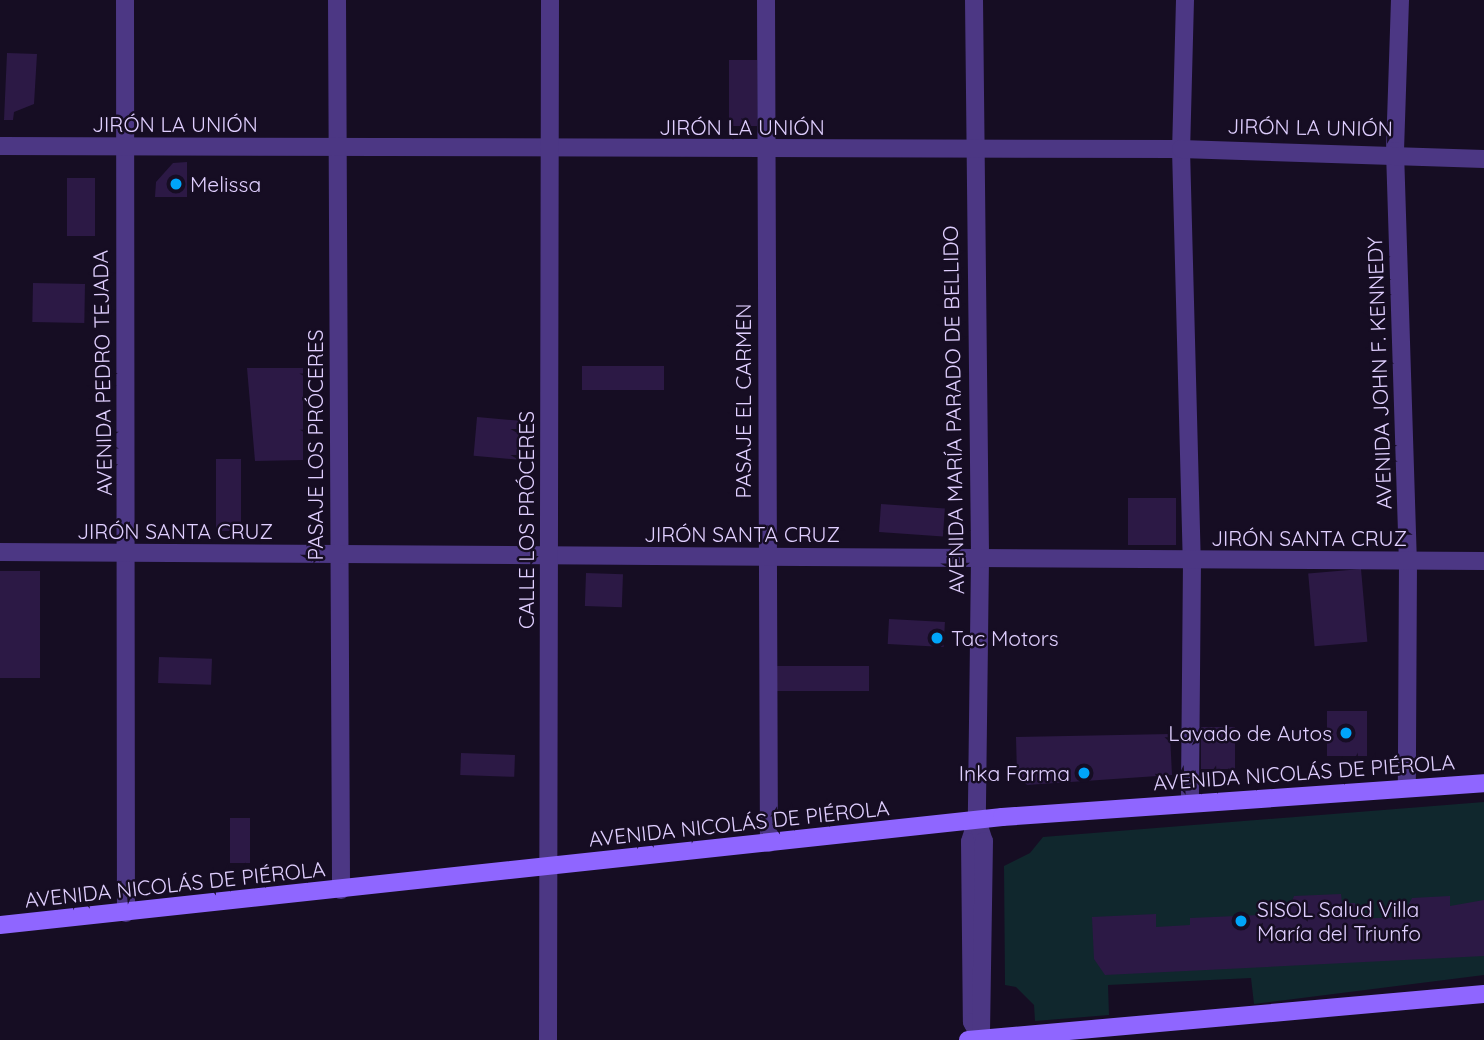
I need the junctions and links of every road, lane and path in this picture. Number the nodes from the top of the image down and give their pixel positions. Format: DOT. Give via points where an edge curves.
graph roads {
  1 [pos="125,0"];
  2 [pos="337,0"];
  3 [pos="550,0"];
  4 [pos="766,0"];
  5 [pos="974,0"];
  6 [pos="1185,0"];
  7 [pos="1400,0"];
  8 [pos="0,146"];
  9 [pos="121,146"];
  10 [pos="335,147"];
  11 [pos="545,149"];
  12 [pos="763,149"];
  13 [pos="1181,149"];
  14 [pos="1395,151"];
  15 [pos="971,152"];
  16 [pos="1484,159"];
  17 [pos="0,552"];
  18 [pos="128,554"];
  19 [pos="338,555"];
  20 [pos="550,555"];
  21 [pos="767,556"];
  22 [pos="980,558"];
  23 [pos="1192,560"];
  24 [pos="1408,561"];
  25 [pos="1484,561"];
  26 [pos="1484,783"];
  27 [pos="1407,787"];
  28 [pos="1191,803"];
  29 [pos="977,820"];
  30 [pos="769,843"];
  31 [pos="551,866"];
  32 [pos="341,890"];
  33 [pos="126,913"];
  34 [pos="0,925"];
  35 [pos="1484,994"];
  36 [pos="548,1040"];
  37 [pos="968,1040"];
  38 [pos="982,1040"];
  1 -- 9 [label="street, AVENIDA PEDRO TEJADA"];
  2 -- 10 [label="street, PASAJE LOS PRÓCERES"];
  3 -- 11 [label="street, CALLE LOS PRÓCERES"];
  4 -- 12 [label="street, PASAJE EL CARMEN"];
  5 -- 15 [label="street, AVENIDA MARÍA PARADO DE BELLIDO"];
  6 -- 13 [label="street"];
  7 -- 14 [label="street, AVENIDA JOHN F. KENNEDY"];
  8 -- 9 [label="street, JIRÓN LA UNIÓN"];
  9 -- 10 [label="street, JIRÓN LA UNIÓN"];
  9 -- 18 [label="street, AVENIDA PEDRO TEJADA"];
  10 -- 11 [label="street, JIRÓN LA UNIÓN"];
  10 -- 19 [label="street, PASAJE LOS PRÓCERES"];
  11 -- 12 [label="street, JIRÓN LA UNIÓN"];
  11 -- 20 [label="street, CALLE LOS PRÓCERES"];
  12 -- 15 [label="street, JIRÓN LA UNIÓN"];
  12 -- 21 [label="street, PASAJE EL CARMEN"];
  13 -- 14 [label="street, JIRÓN LA UNIÓN"];
  13 -- 15 [label="street, JIRÓN LA UNIÓN"];
  13 -- 23 [label="street"];
  14 -- 16 [label="street, JIRÓN LA UNIÓN"];
  14 -- 24 [label="street, AVENIDA JOHN F. KENNEDY"];
  15 -- 22 [label="street, AVENIDA MARÍA PARADO DE BELLIDO"];
  17 -- 18 [label="street, JIRÓN SANTA CRUZ"];
  18 -- 19 [label="street, JIRÓN SANTA CRUZ"];
  18 -- 33 [label="street, AVENIDA PEDRO TEJADA"];
  19 -- 20 [label="street, JIRÓN SANTA CRUZ"];
  19 -- 32 [label="street, PASAJE LOS PRÓCERES"];
  20 -- 21 [label="street, JIRÓN SANTA CRUZ"];
  20 -- 31 [label="street, CALLE LOS PRÓCERES"];
  21 -- 22 [label="street, JIRÓN SANTA CRUZ"];
  21 -- 30 [label="street, PASAJE EL CARMEN"];
  22 -- 23 [label="street, JIRÓN SANTA CRUZ"];
  22 -- 29 [label="street, AVENIDA MARÍA PARADO DE BELLIDO"];
  23 -- 24 [label="street, JIRÓN SANTA CRUZ"];
  23 -- 28 [label="street"];
  24 -- 25 [label="street, JIRÓN SANTA CRUZ"];
  24 -- 27 [label="street, AVENIDA JOHN F. KENNEDY"];
  26 -- 27 [label="main road, AVENIDA NICOLÁS DE PIÉROLA"];
  27 -- 28 [label="main road, AVENIDA NICOLÁS DE PIÉROLA"];
  28 -- 29 [label="main road, AVENIDA NICOLÁS DE PIÉROLA"];
  29 -- 30 [label="main road, AVENIDA NICOLÁS DE PIÉROLA"];
  29 -- 38 [label="street, AVENIDA MARÍA PARADO DE BELLIDO" via="984,841"];
  30 -- 31 [label="main road, AVENIDA NICOLÁS DE PIÉROLA"];
  31 -- 32 [label="main road, AVENIDA NICOLÁS DE PIÉROLA"];
  31 -- 36 [label="street, CALLE LOS PRÓCERES"];
  32 -- 33 [label="main road, AVENIDA NICOLÁS DE PIÉROLA"];
  33 -- 34 [label="main road, AVENIDA NICOLÁS DE PIÉROLA"];
  35 -- 38 [label="main road"];
  37 -- 38 [label="main road"];
}
